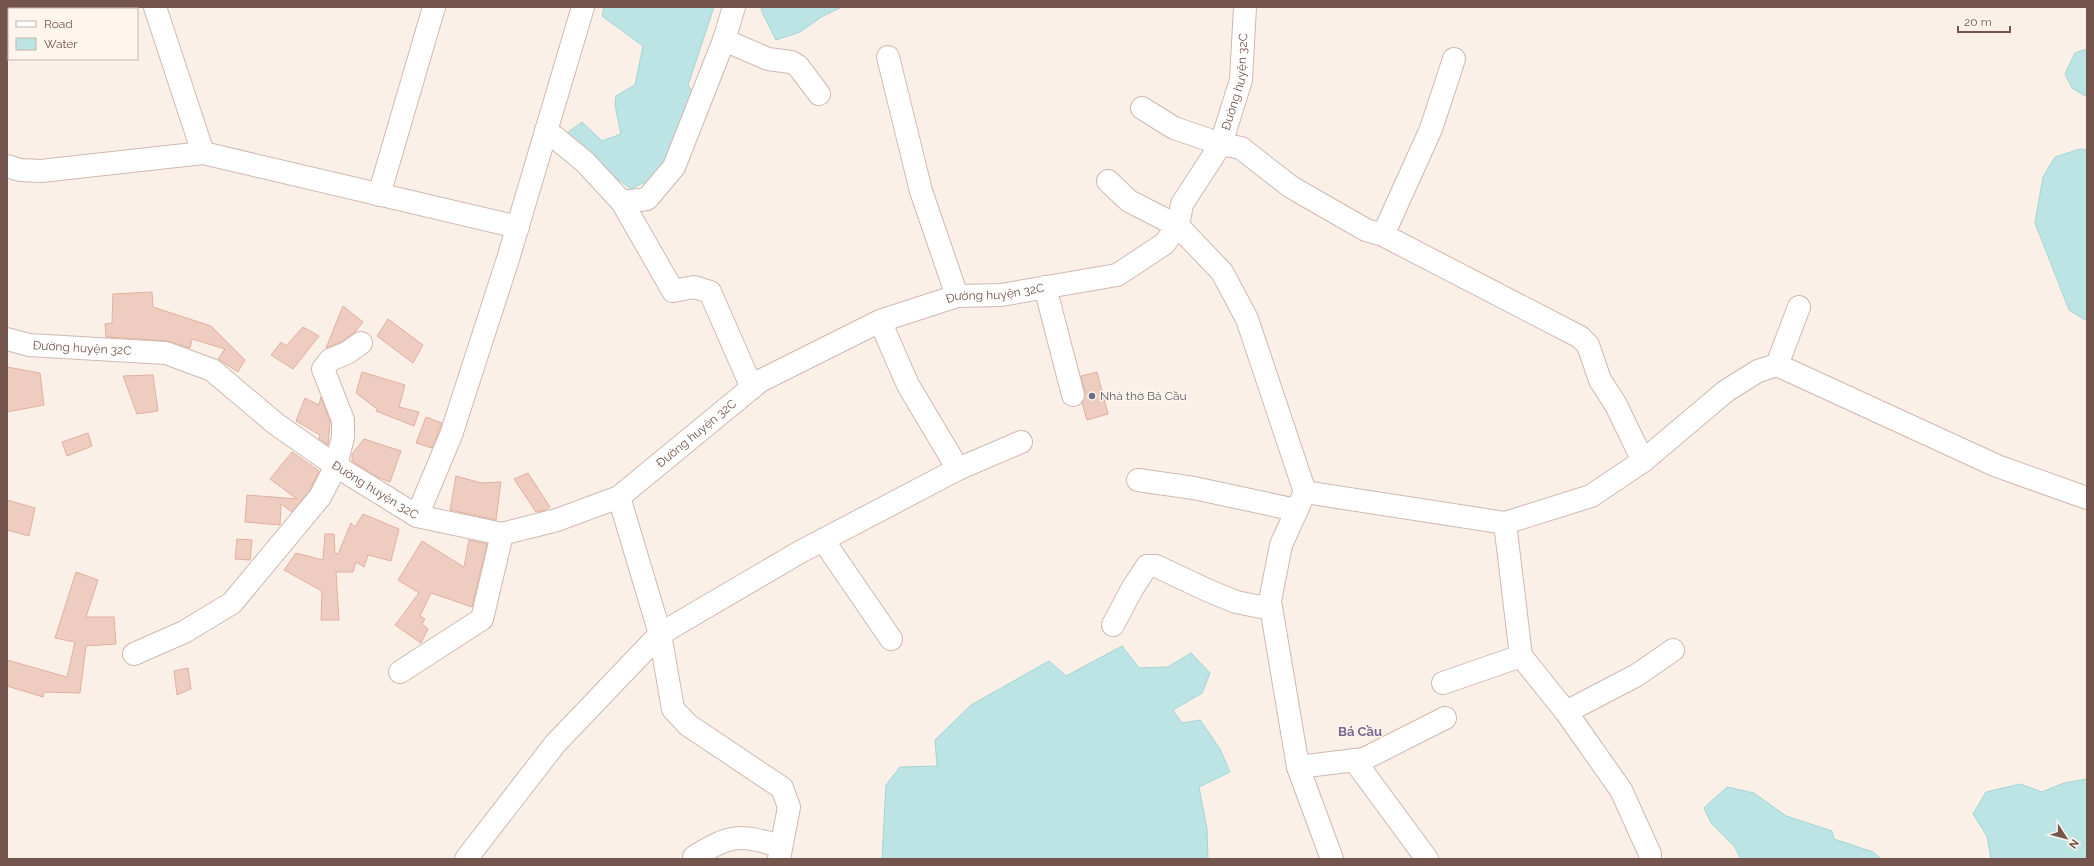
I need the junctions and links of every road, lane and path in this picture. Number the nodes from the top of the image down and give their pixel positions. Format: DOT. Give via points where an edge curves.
graph roads {
  1 [pos="155,7"];
  2 [pos="434,7"];
  3 [pos="583,7"];
  4 [pos="734,7"];
  5 [pos="1246,7"];
  6 [pos="724,40"];
  7 [pos="888,57"];
  8 [pos="1454,59"];
  9 [pos="819,94"];
  10 [pos="1142,108"];
  11 [pos="546,130"];
  12 [pos="1221,144"];
  13 [pos="203,153"];
  14 [pos="7,166"];
  15 [pos="1108,181"];
  16 [pos="379,195"];
  17 [pos="622,202"];
  18 [pos="1178,226"];
  19 [pos="518,227"];
  20 [pos="1383,235"];
  21 [pos="1045,287"];
  22 [pos="957,296"];
  23 [pos="1799,307"];
  24 [pos="880,321"];
  25 [pos="7,339"];
  26 [pos="361,343"];
  27 [pos="1777,365"];
  28 [pos="752,388"];
  29 [pos="1073,395"];
  30 [pos="1021,442"];
  31 [pos="1642,461"];
  32 [pos="336,466"];
  33 [pos="958,469"];
  34 [pos="1138,480"];
  35 [pos="618,497"];
  36 [pos="2087,498"];
  37 [pos="1301,501"];
  38 [pos="417,516"];
  39 [pos="1505,523"];
  40 [pos="502,534"];
  41 [pos="823,540"];
  42 [pos="1271,609"];
  43 [pos="1113,625"];
  44 [pos="660,634"];
  45 [pos="891,639"];
  46 [pos="1673,650"];
  47 [pos="134,654"];
  48 [pos="1521,656"];
  49 [pos="400,672"];
  50 [pos="1443,683"];
  51 [pos="1566,712"];
  52 [pos="1446,718"];
  53 [pos="1354,760"];
  54 [pos="1298,767"];
  55 [pos="780,852"];
  56 [pos="694,857"];
  57 [pos="1646,857"];
  58 [pos="466,859"];
  59 [pos="1332,859"];
  60 [pos="1427,859"];
  1 -- 13 [label="street"];
  2 -- 16 [label="street"];
  3 -- 11 [label="street"];
  4 -- 6 [label="street"];
  5 -- 12 [label="street, Đường huyện 32C" via="1241,80"];
  6 -- 9 [label="street" via="768,59 792,62 798,66"];
  6 -- 17 [label="street" via="674,167 647,199"];
  7 -- 22 [label="street" via="921,191"];
  8 -- 20 [label="street" via="1432,129"];
  10 -- 12 [label="street" via="1174,128"];
  11 -- 17 [label="street" via="584,162"];
  11 -- 19 [label="street"];
  12 -- 18 [label="street, Đường huyện 32C" via="1182,204"];
  12 -- 20 [label="street" via="1241,148 1291,187 1366,230"];
  13 -- 14 [label="street" via="41,171 20,170"];
  13 -- 16 [label="street"];
  15 -- 18 [label="street" via="1129,201"];
  16 -- 19 [label="street"];
  17 -- 28 [label="street" via="673,291 694,286 710,292"];
  18 -- 21 [label="street, Đường huyện 32C" via="1164,244 1117,275"];
  18 -- 37 [label="street" via="1222,272 1247,319"];
  19 -- 38 [label="street" via="452,435"];
  20 -- 31 [label="street" via="1580,337 1588,345 1600,380 1616,404"];
  21 -- 22 [label="street, Đường huyện 32C" via="1001,295"];
  21 -- 29 [label="street"];
  22 -- 24 [label="street, Đường huyện 32C"];
  23 -- 27 [label="street"];
  24 -- 28 [label="street, Đường huyện 32C" via="760,381"];
  24 -- 33 [label="street" via="908,385"];
  25 -- 32 [label="street, Đường huyện 32C" via="29,345 166,353 212,370 276,424"];
  26 -- 32 [label="street" via="347,353 330,360 323,369 343,420 343,437"];
  27 -- 31 [label="street" via="1758,371 1726,391"];
  27 -- 36 [label="street" via="1997,466"];
  28 -- 35 [label="street, Đường huyện 32C"];
  30 -- 33 [label="street"];
  31 -- 39 [label="street" via="1591,496"];
  32 -- 38 [label="street, Đường huyện 32C"];
  32 -- 47 [label="street" via="320,497 232,603 184,632"];
  33 -- 41 [label="street"];
  34 -- 37 [label="street"];
  35 -- 40 [label="street, Đường huyện 32C" via="557,520"];
  35 -- 44 [label="street"];
  37 -- 39 [label="street"];
  37 -- 42 [label="street" via="1281,544 1270,601"];
  38 -- 40 [label="street, Đường huyện 32C"];
  39 -- 48 [label="street"];
  40 -- 49 [label="street" via="482,619"];
  41 -- 44 [label="street"];
  41 -- 45 [label="street"];
  42 -- 43 [label="street" via="1236,602 1156,566 1147,566"];
  42 -- 54 [label="street"];
  44 -- 55 [label="street" via="673,709 688,725 782,788 789,807"];
  44 -- 58 [label="street" via="554,744"];
  46 -- 51 [label="street" via="1637,674"];
  48 -- 50 [label="street"];
  48 -- 51 [label="street"];
  51 -- 57 [label="street" via="1621,790"];
  52 -- 53 [label="street" via="1364,759"];
  53 -- 54 [label="street"];
  53 -- 60 [label="street"];
  54 -- 59 [label="street"];
  55 -- 56 [label="street" via="748,836 720,841"];
}
